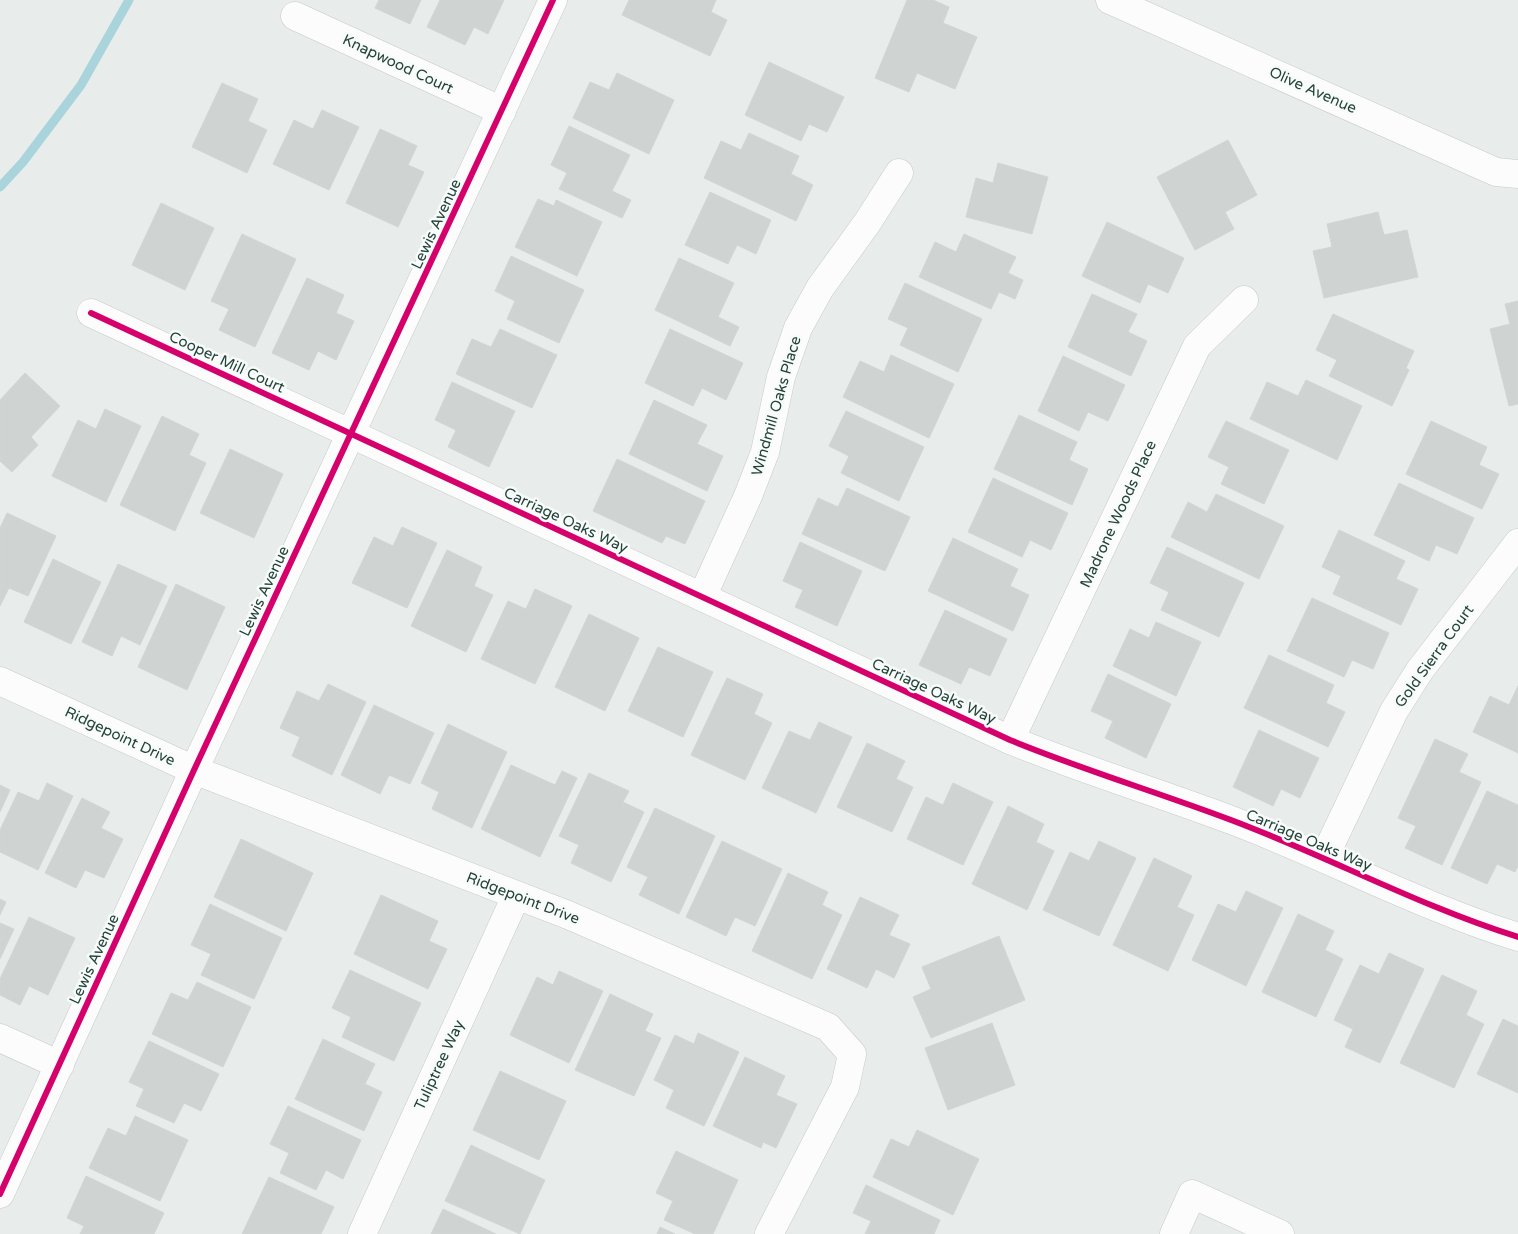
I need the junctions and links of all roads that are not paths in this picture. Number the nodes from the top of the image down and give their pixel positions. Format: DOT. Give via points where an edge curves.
graph roads {
  1 [pos="553,0"];
  2 [pos="1110,0"];
  3 [pos="295,16"];
  4 [pos="502,111"];
  5 [pos="899,174"];
  6 [pos="1518,174"];
  7 [pos="1244,300"];
  8 [pos="91,313"];
  9 [pos="352,434"];
  10 [pos="1518,543"];
  11 [pos="702,597"];
  12 [pos="0,681"];
  13 [pos="1010,740"];
  14 [pos="194,770"];
  15 [pos="1324,858"];
  16 [pos="516,896"];
  17 [pos="1518,937"];
  18 [pos="0,1038"];
  19 [pos="60,1065"];
  20 [pos="0,1194"];
  21 [pos="362,1234"];
  22 [pos="769,1234"];
  23 [pos="1174,1234"];
  24 [pos="1280,1234"];
  1 -- 4 [label="street, Lewis Avenue"];
  2 -- 6 [label="street, Olive Avenue" via="1496,172"];
  3 -- 4 [label="street, Knapwood Court"];
  4 -- 9 [label="street, Lewis Avenue"];
  5 -- 11 [label="street, Windmill Oaks Place" via="820,288 798,328 781,377 765,452"];
  7 -- 13 [label="street, Madrone Woods Place" via="1197,346"];
  8 -- 9 [label="street, Cooper Mill Court"];
  9 -- 11 [label="street, Carriage Oaks Way"];
  9 -- 14 [label="street, Lewis Avenue"];
  10 -- 15 [label="street, Gold Sierra Court" via="1420,670 1394,711"];
  11 -- 13 [label="street, Carriage Oaks Way"];
  12 -- 14 [label="street, Ridgepoint Drive"];
  13 -- 15 [label="street, Carriage Oaks Way" via="1072,766 1230,820"];
  14 -- 16 [label="street, Ridgepoint Drive"];
  14 -- 19 [label="street, Lewis Avenue"];
  15 -- 17 [label="street, Carriage Oaks Way" via="1387,887"];
  16 -- 21 [label="street, Tuliptree Way"];
  16 -- 22 [label="street, Ridgepoint Drive" via="568,915 828,1027 852,1054 845,1087"];
  18 -- 19 [label="street"];
  19 -- 20 [label="street, Lewis Avenue"];
  23 -- 24 [label="street" via="1192,1194"];
}
